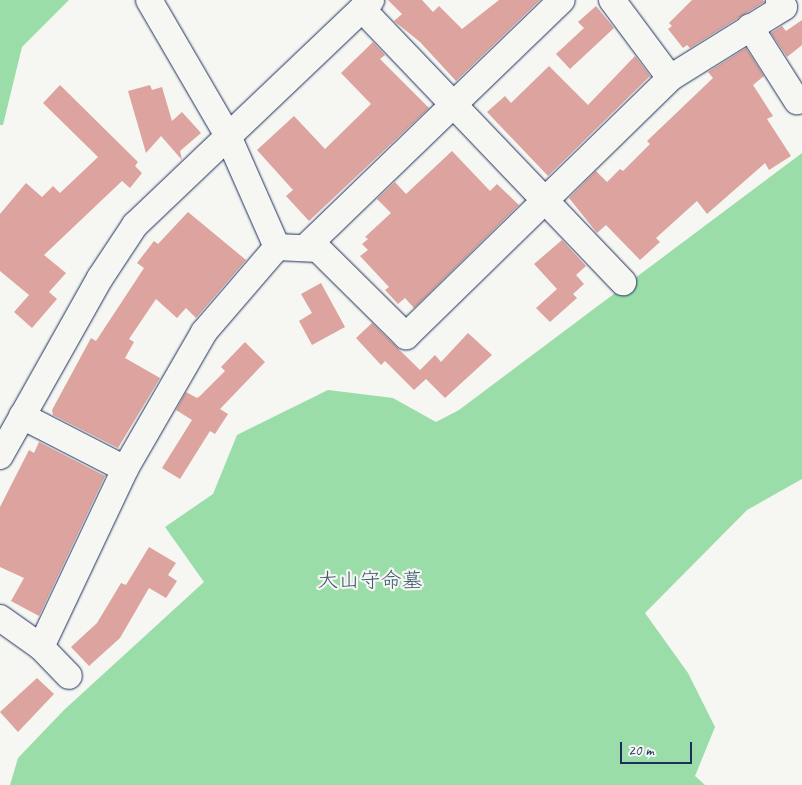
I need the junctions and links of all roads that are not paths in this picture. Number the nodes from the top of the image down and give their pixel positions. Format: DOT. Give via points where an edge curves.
graph roads {
  1 [pos="149,0"];
  2 [pos="562,0"];
  3 [pos="612,0"];
  4 [pos="779,0"];
  5 [pos="366,5"];
  6 [pos="750,27"];
  7 [pos="670,78"];
  8 [pos="797,102"];
  9 [pos="453,105"];
  10 [pos="228,136"];
  11 [pos="544,201"];
  12 [pos="307,246"];
  13 [pos="277,247"];
  14 [pos="623,282"];
  15 [pos="22,416"];
  16 [pos="0,456"];
  17 [pos="125,469"];
  18 [pos="0,618"];
  19 [pos="41,647"];
  20 [pos="68,676"];
  1 -- 10 [label="street"];
  2 -- 9 [label="street"];
  3 -- 7 [label="street"];
  4 -- 6 [label="street" via="784,7"];
  5 -- 9 [label="street"];
  5 -- 10 [label="street"];
  6 -- 7 [label="street"];
  6 -- 8 [label="street"];
  7 -- 11 [label="street"];
  9 -- 11 [label="street"];
  9 -- 12 [label="street"];
  10 -- 13 [label="street"];
  10 -- 15 [label="street" via="135,225 100,278"];
  11 -- 12 [label="street" via="406,336 318,249"];
  11 -- 14 [label="street"];
  12 -- 13 [label="street"];
  13 -- 17 [label="street" via="204,332"];
  15 -- 16 [label="street"];
  15 -- 17 [label="street"];
  17 -- 19 [label="street"];
  18 -- 19 [label="street"];
  19 -- 20 [label="street"];
}
